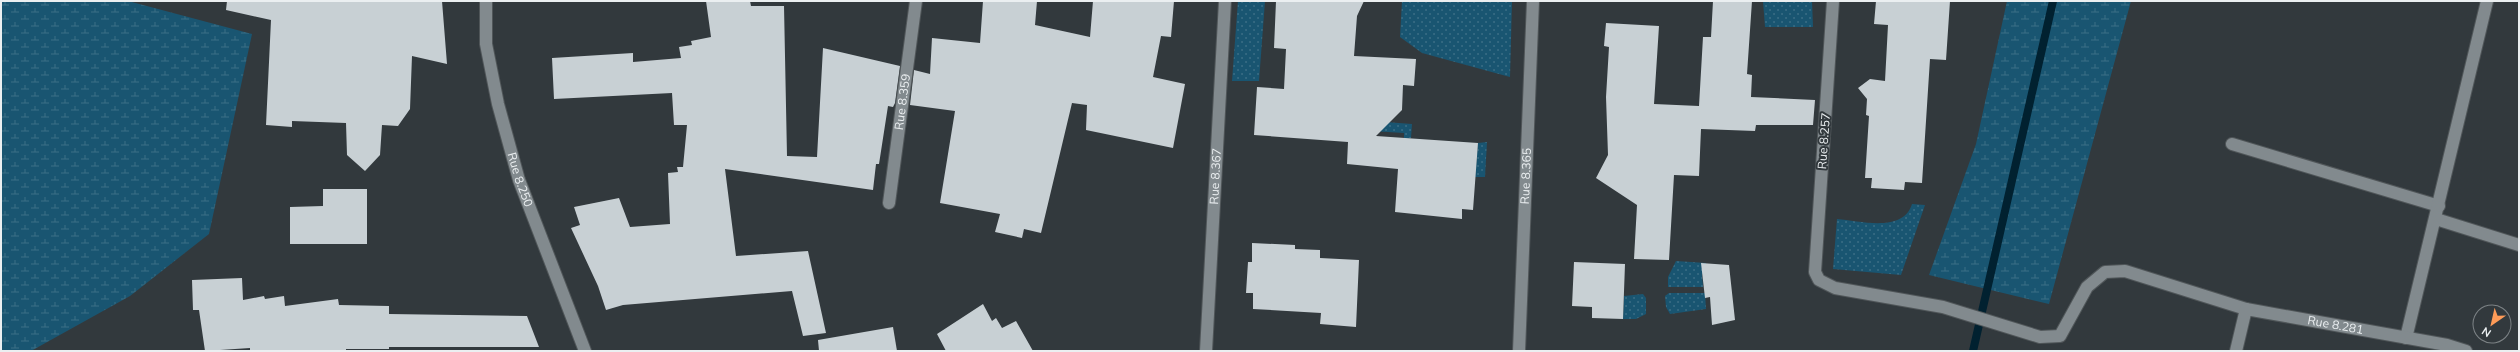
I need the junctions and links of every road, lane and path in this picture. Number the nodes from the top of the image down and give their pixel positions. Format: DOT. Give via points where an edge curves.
graph roads {
  1 [pos="486,1"];
  2 [pos="916,1"];
  3 [pos="1225,1"];
  4 [pos="1533,1"];
  5 [pos="1833,1"];
  6 [pos="2487,1"];
  7 [pos="2232,144"];
  8 [pos="889,203"];
  9 [pos="2439,206"];
  10 [pos="2436,219"];
  11 [pos="2519,245"];
  12 [pos="1819,280"];
  13 [pos="2246,309"];
  14 [pos="2406,338"];
  15 [pos="585,351"];
  16 [pos="1206,351"];
  17 [pos="1519,351"];
  18 [pos="2236,351"];
  19 [pos="2466,351"];
  1 -- 15 [label="street, Rue 8.250" via="486,44 498,104 519,180"];
  2 -- 8 [label="street, Rue 8.359"];
  3 -- 16 [label="street, Rue 8.367"];
  4 -- 17 [label="street, Rue 8.365"];
  5 -- 12 [label="street, Rue 8.257" via="1815,272"];
  6 -- 9 [label="street"];
  7 -- 9 [label="street"];
  9 -- 10 [label="street"];
  10 -- 11 [label="street"];
  10 -- 14 [label="street"];
  12 -- 13 [label="street, Rue 8.281" via="1835,288 1943,307 2040,337 2060,336 2087,287 2105,272 2125,271"];
  13 -- 14 [label="street, Rue 8.281"];
  13 -- 18 [label="street"];
  14 -- 19 [label="street, Rue 8.281"];
}
